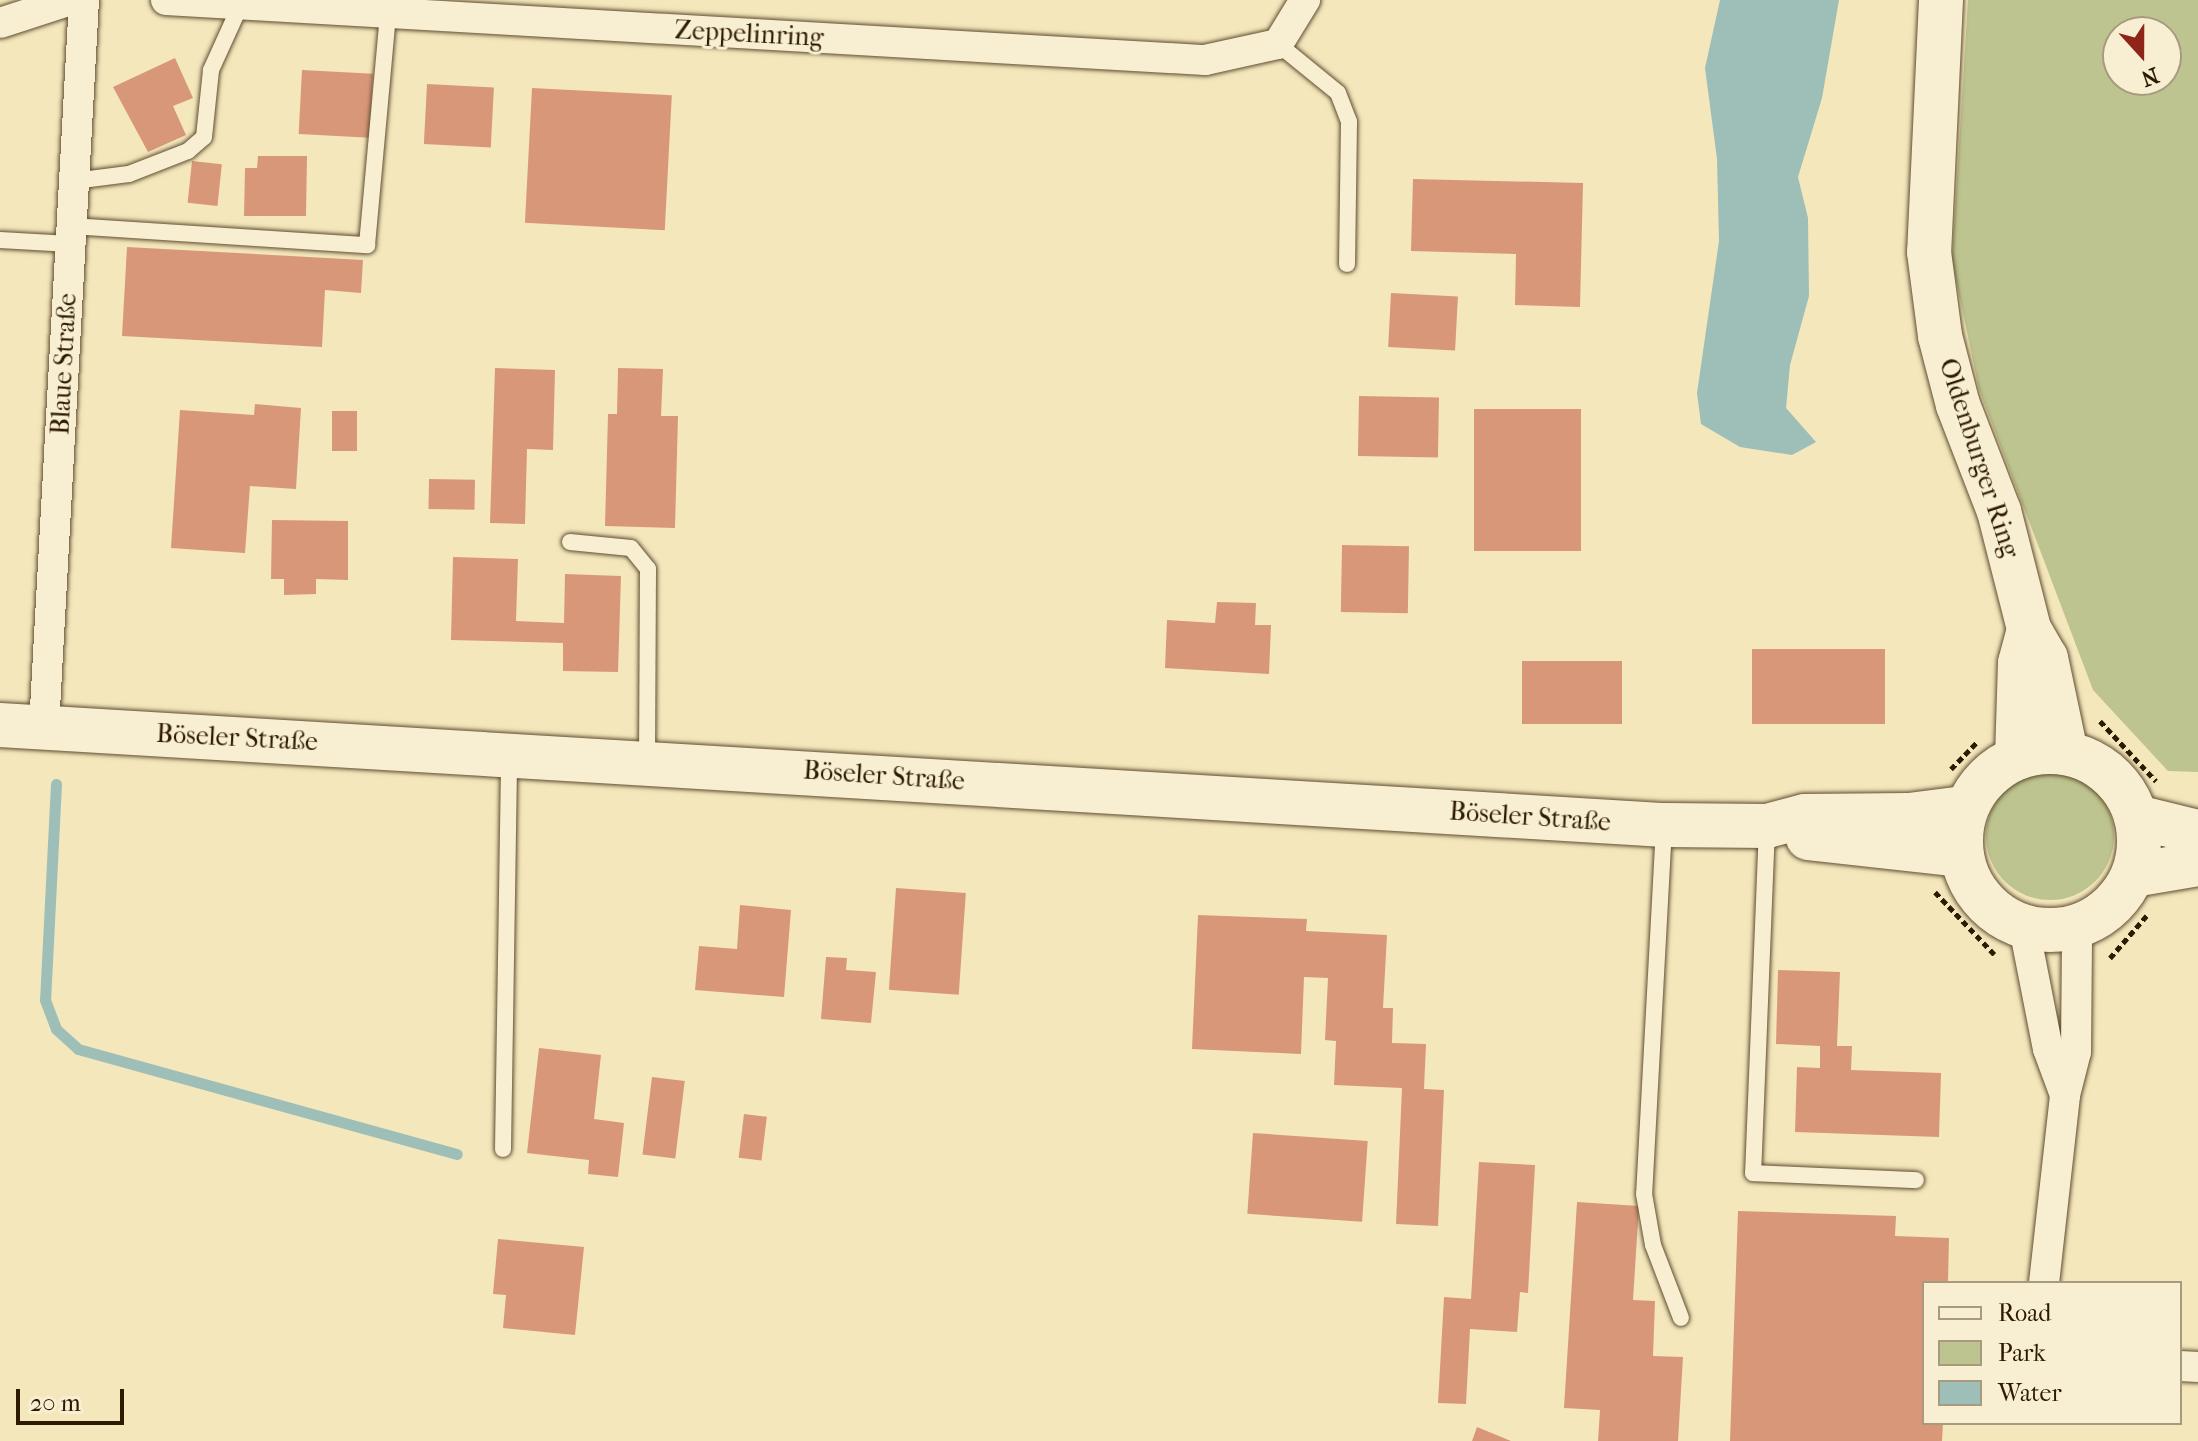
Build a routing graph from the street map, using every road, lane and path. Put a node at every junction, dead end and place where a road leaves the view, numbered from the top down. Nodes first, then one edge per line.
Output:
1 (71, 0) edge
2 (84, 0) edge
3 (166, 0) edge
4 (1305, 0) edge
5 (1941, 0) edge
6 (241, 4) junction
7 (388, 13) junction
8 (0, 23) edge
9 (1278, 44) junction
10 (74, 181) junction
11 (71, 235) junction
12 (0, 240) edge
13 (1347, 264) dead end
14 (570, 542) dead end
15 (2038, 702) junction
16 (0, 725) edge
17 (44, 727) junction
18 (2066, 753) junction
19 (509, 754) junction
20 (2017, 758) junction
21 (647, 762) junction
22 (1955, 791) junction
23 (2152, 805) junction
24 (1665, 825) junction
25 (1767, 826) junction
26 (2198, 832) edge
27 (1961, 855) junction
28 (2198, 864) edge
29 (2133, 875) junction
30 (2024, 927) junction
31 (2077, 927) junction
32 (2065, 1095) junction
33 (503, 1149) dead end
34 (1916, 1180) dead end
35 (2044, 1281) edge
36 (1681, 1318) dead end

1 - 8 street
2 - 10 street, Blaue Straße
3 - 6 street, Zeppelinring
4 - 9 street
5 - 15 main road, Oldenburger Ring
6 - 7 street, Zeppelinring
6 - 10 lane
7 - 9 street, Zeppelinring
7 - 11 lane
9 - 13 lane
10 - 11 street, Blaue Straße
11 - 12 lane
11 - 17 street, Blaue Straße
14 - 21 lane
15 - 18 main road, Oldenburger Ring
15 - 20 main road, Oldenburger Ring
15 - 22 path
15 - 23 path
16 - 17 main road, Böseler Straße
17 - 19 main road, Böseler Straße
18 - 20 main road
18 - 23 main road
19 - 21 main road, Böseler Straße
19 - 33 lane
20 - 22 main road
21 - 24 main road, Böseler Straße
22 - 25 main road, Böseler Straße
22 - 27 main road
23 - 26 main road
23 - 29 main road
24 - 25 main road, Böseler Straße
24 - 36 lane
25 - 27 main road, Böseler Straße
25 - 34 lane
27 - 30 main road
28 - 29 main road
29 - 31 main road
30 - 31 main road
30 - 32 street
31 - 32 street
32 - 35 street

